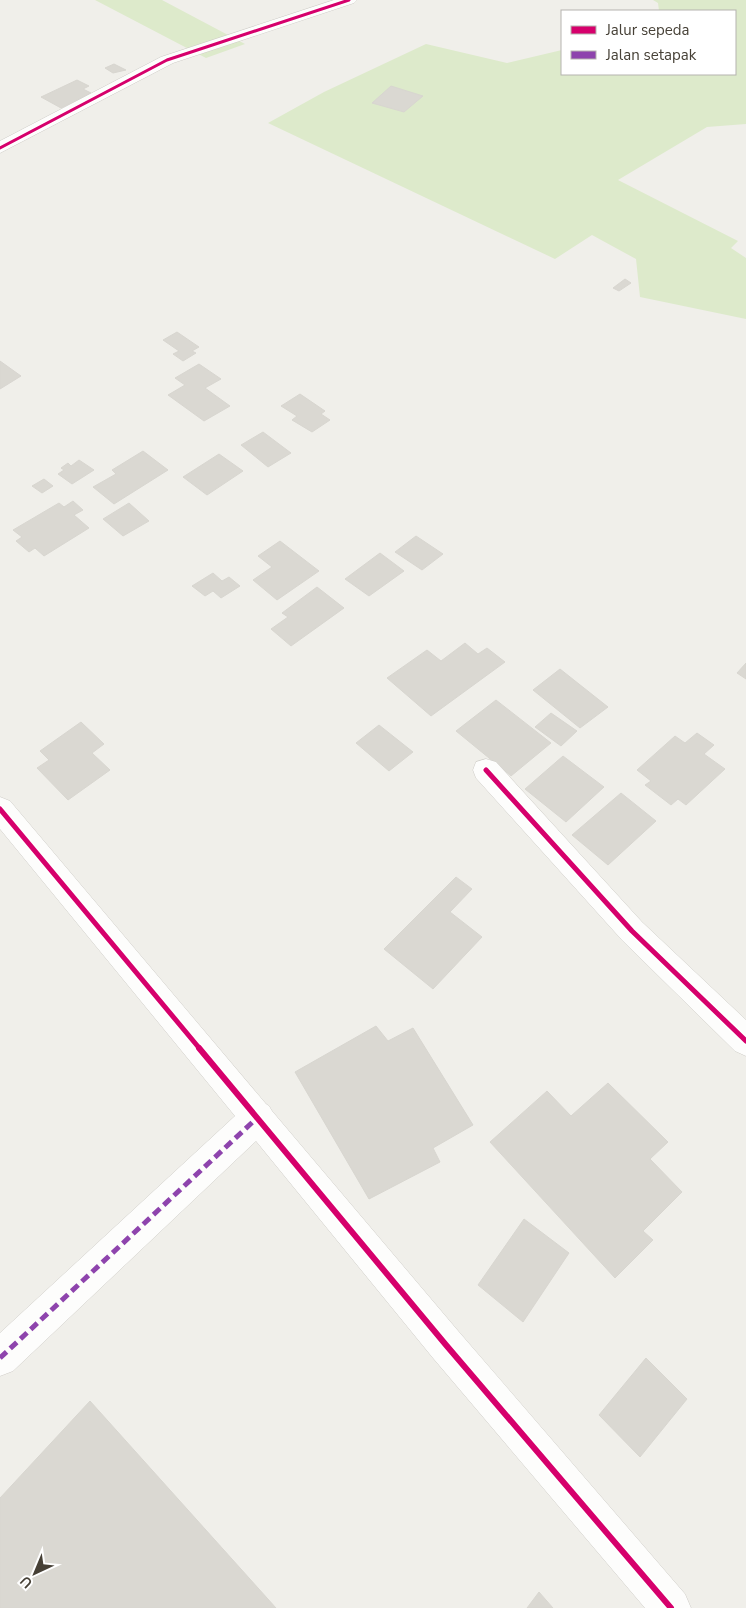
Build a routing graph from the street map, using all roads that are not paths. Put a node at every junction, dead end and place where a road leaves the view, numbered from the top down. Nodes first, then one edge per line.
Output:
1 (348, 0) edge
2 (0, 148) edge
3 (486, 770) dead end
4 (0, 809) edge
5 (746, 1041) edge
6 (258, 1117) junction
7 (0, 1358) edge
8 (671, 1608) edge

1 - 2 street
3 - 5 street
4 - 6 street
6 - 7 street
6 - 8 street

